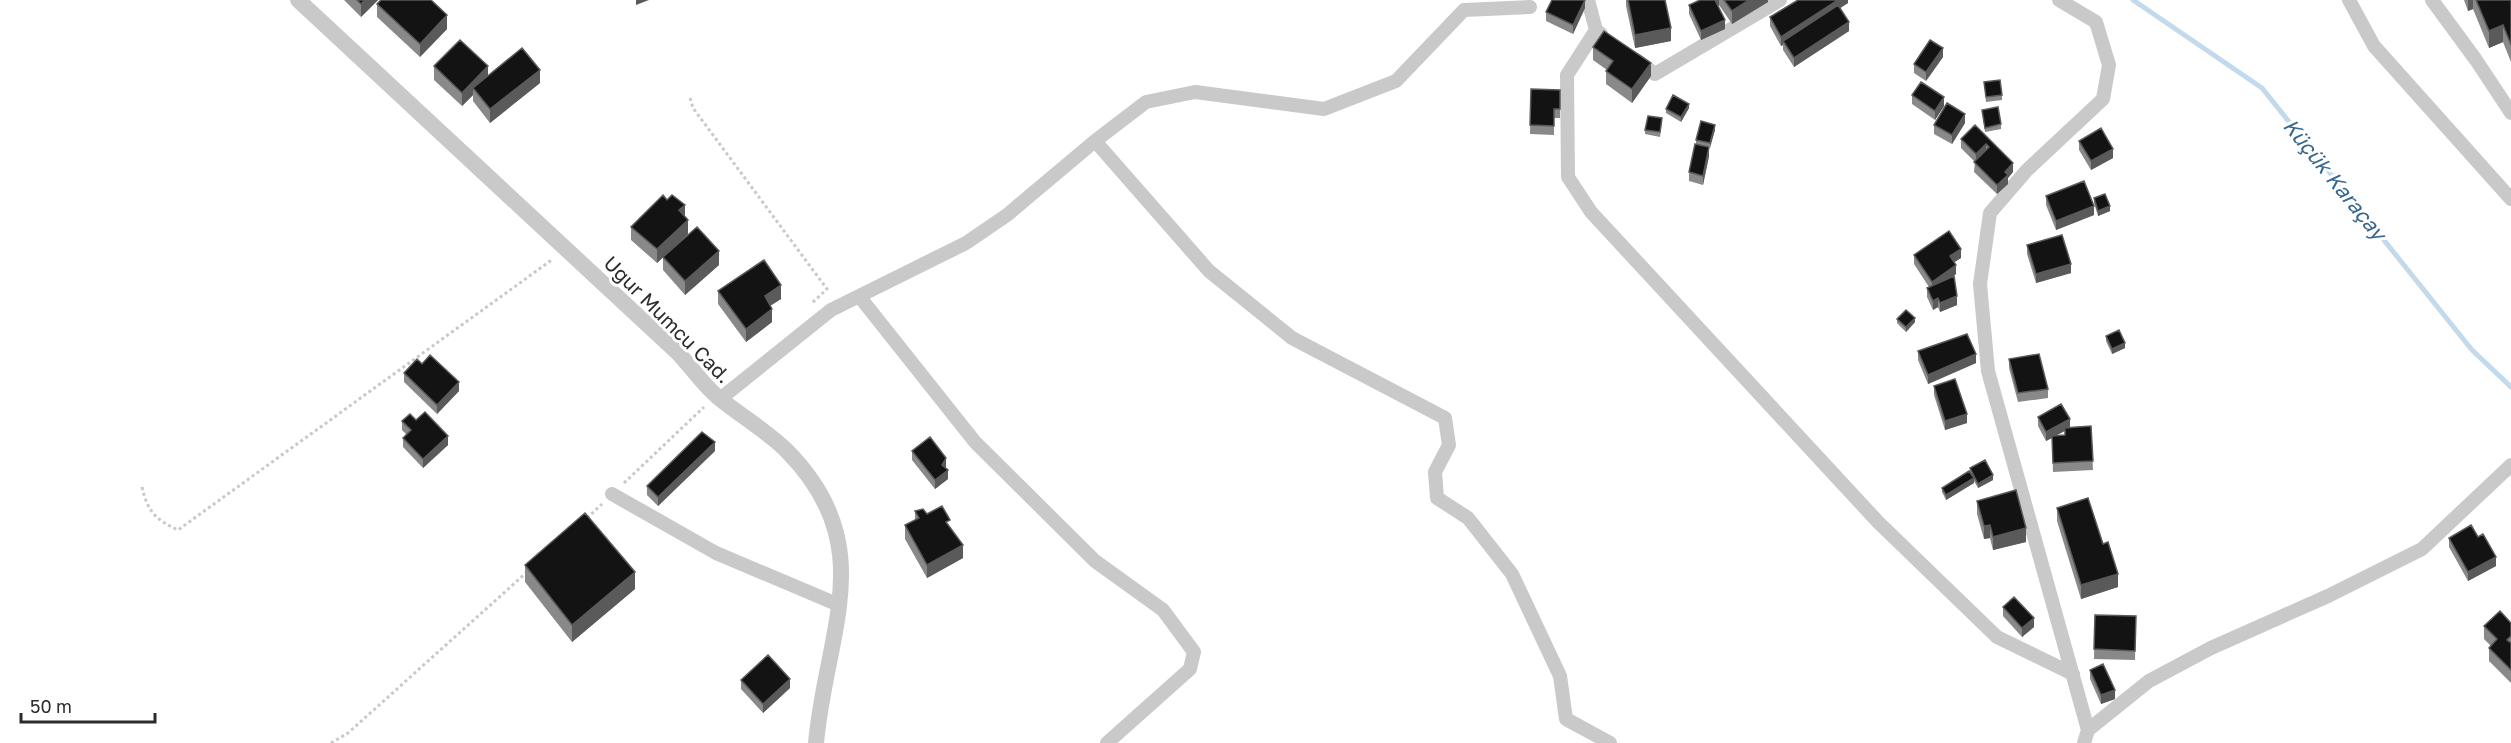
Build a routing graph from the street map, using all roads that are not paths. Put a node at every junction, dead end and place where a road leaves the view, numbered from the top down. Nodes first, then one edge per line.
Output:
1 (298, 0) edge
2 (1588, 0) edge
3 (1780, 0) edge
4 (2059, 0) edge
5 (2349, 0) edge
6 (2432, 0) edge
7 (1530, 7) dead end
8 (1596, 30) junction
9 (2511, 113) edge
10 (1095, 141) junction
11 (2511, 199) edge
12 (859, 296) junction
13 (718, 397) junction
14 (2511, 465) edge
15 (612, 495) road end
16 (839, 605) junction
17 (2073, 674) junction
18 (2086, 736) edge
19 (816, 743) edge
20 (1107, 743) edge
21 (1610, 743) edge

1 - 13 street, Uğur Mumcu Cad.
2 - 8 street
3 - 8 street
4 - 17 street
5 - 11 street
6 - 9 street
7 - 10 street
8 - 17 street
10 - 12 street
10 - 21 street
12 - 13 street
12 - 20 street
13 - 16 street, Uğur Mumcu Cad.
14 - 18 street
15 - 16 street
16 - 19 street, Uğur Mumcu Cad.
17 - 18 street

